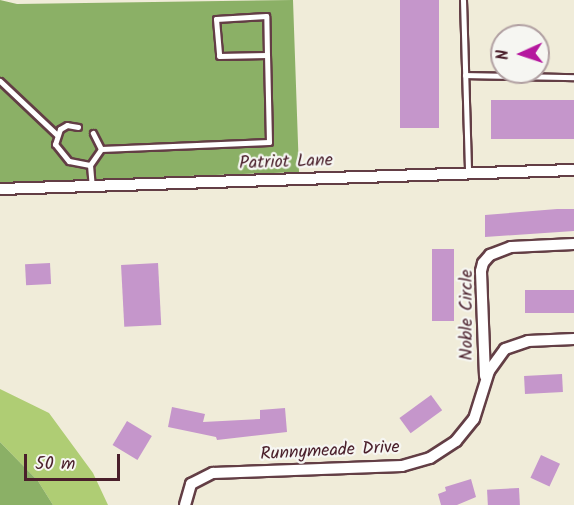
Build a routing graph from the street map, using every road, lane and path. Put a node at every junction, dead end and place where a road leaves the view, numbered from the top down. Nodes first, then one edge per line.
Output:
1 (463, 0) edge
2 (267, 55) junction
3 (465, 75) junction
4 (574, 77) edge
5 (0, 81) edge
6 (78, 127) dead end
7 (93, 133) dead end
8 (56, 134) junction
9 (101, 149) junction
10 (90, 165) junction
11 (574, 170) edge
12 (468, 173) junction
13 (92, 186) junction
14 (0, 189) edge
15 (574, 244) edge
16 (574, 339) edge
17 (486, 392) junction
18 (186, 505) edge

1 - 3 lane
2 - 2 lane
2 - 9 lane
3 - 4 lane
3 - 12 lane
5 - 8 lane
6 - 8 lane
7 - 9 lane
8 - 10 lane
9 - 10 lane
10 - 13 lane
11 - 12 street, Patriot Lane
12 - 13 street, Patriot Lane
13 - 14 street, Patriot Lane
15 - 17 street, Noble Circle
16 - 17 street, Runnymeade Drive
17 - 18 street, Runnymeade Drive

